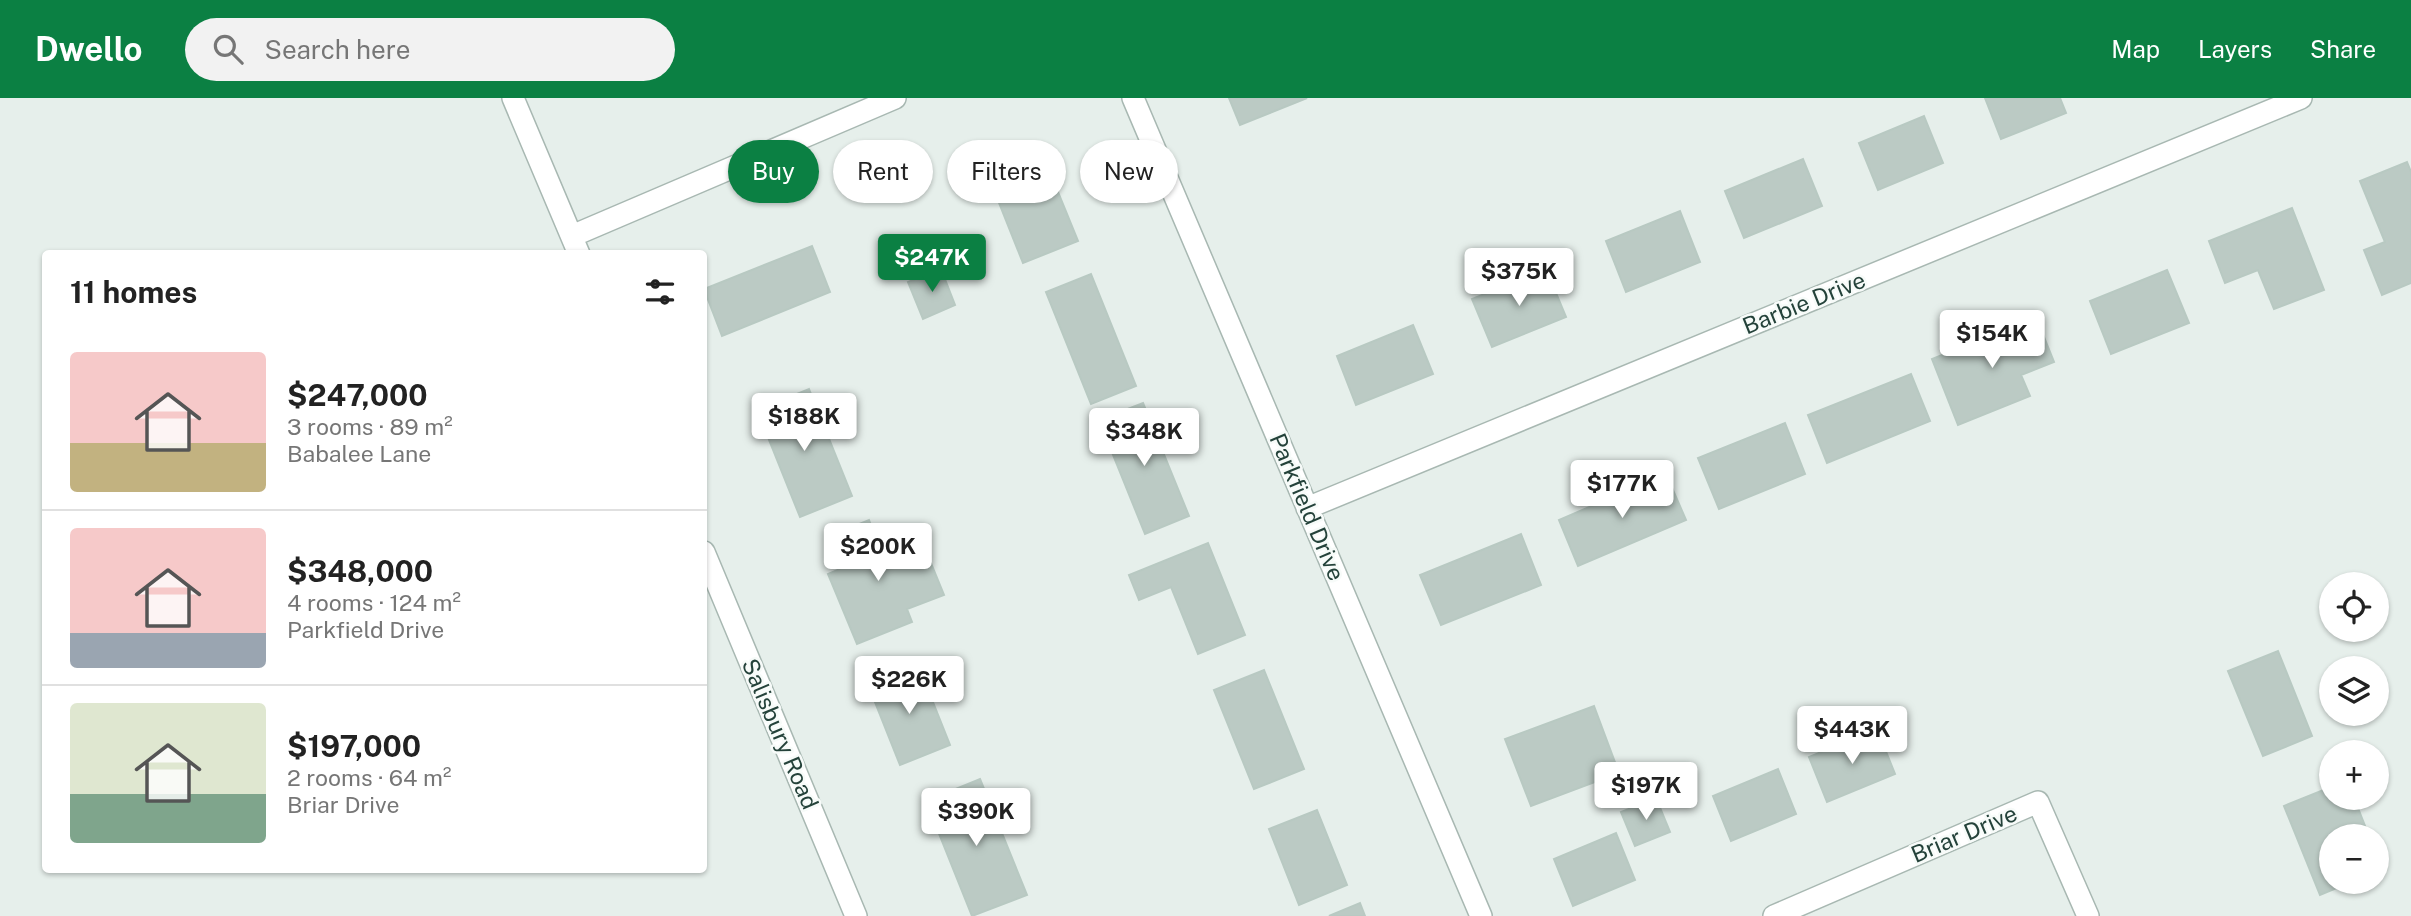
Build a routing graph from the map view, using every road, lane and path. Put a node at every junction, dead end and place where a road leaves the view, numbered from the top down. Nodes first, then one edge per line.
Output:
1 (513, 98) edge
2 (895, 98) edge
3 (1133, 98) edge
4 (2301, 98) edge
5 (575, 245) edge
6 (1307, 508) junction
7 (707, 559) edge
8 (856, 916) edge
9 (1481, 916) edge
10 (1774, 916) edge
11 (2088, 916) edge

1 - 5 street
2 - 5 street
3 - 6 street, Parkfield Drive
4 - 6 street, Barbie Drive
6 - 9 street, Parkfield Drive
7 - 8 street, Salisbury Road
10 - 11 street, Briar Drive

